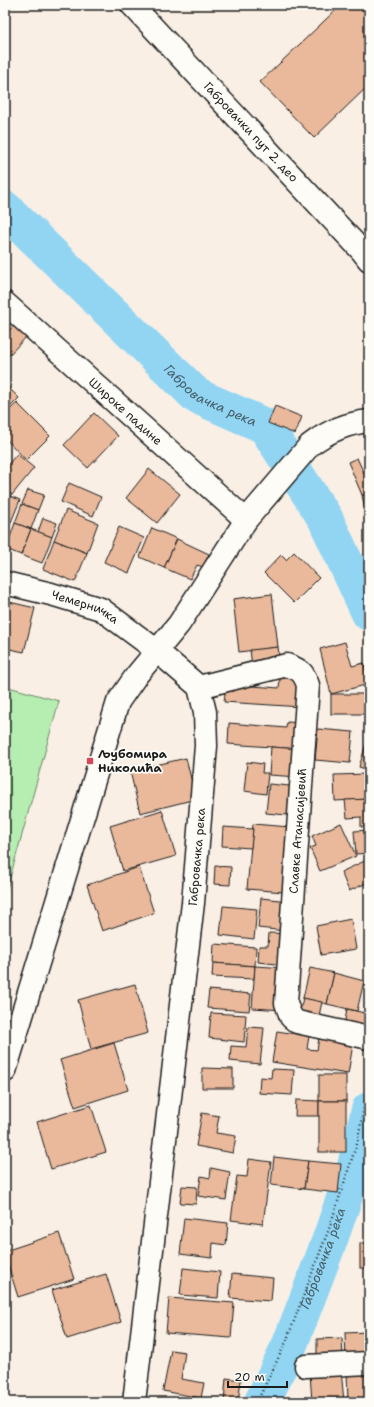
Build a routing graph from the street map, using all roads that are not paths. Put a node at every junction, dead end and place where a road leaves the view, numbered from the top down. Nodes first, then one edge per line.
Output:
1 (132, 5) edge
2 (369, 260) edge
3 (5, 302) edge
4 (369, 421) edge
5 (246, 520) junction
6 (5, 583) edge
7 (156, 650) junction
8 (199, 686) junction
9 (369, 1038) edge
10 (5, 1071) edge
11 (369, 1363) edge
12 (306, 1366) dead end
13 (134, 1402) edge

1 - 2 street, Габровачки пут 2. део
3 - 5 street, Широке падине
4 - 5 street
5 - 7 street
6 - 7 street, Чемерничка
7 - 8 street
7 - 10 street
8 - 9 street, Славке Атанасијевић
8 - 13 street, Габровачка река
11 - 12 street

